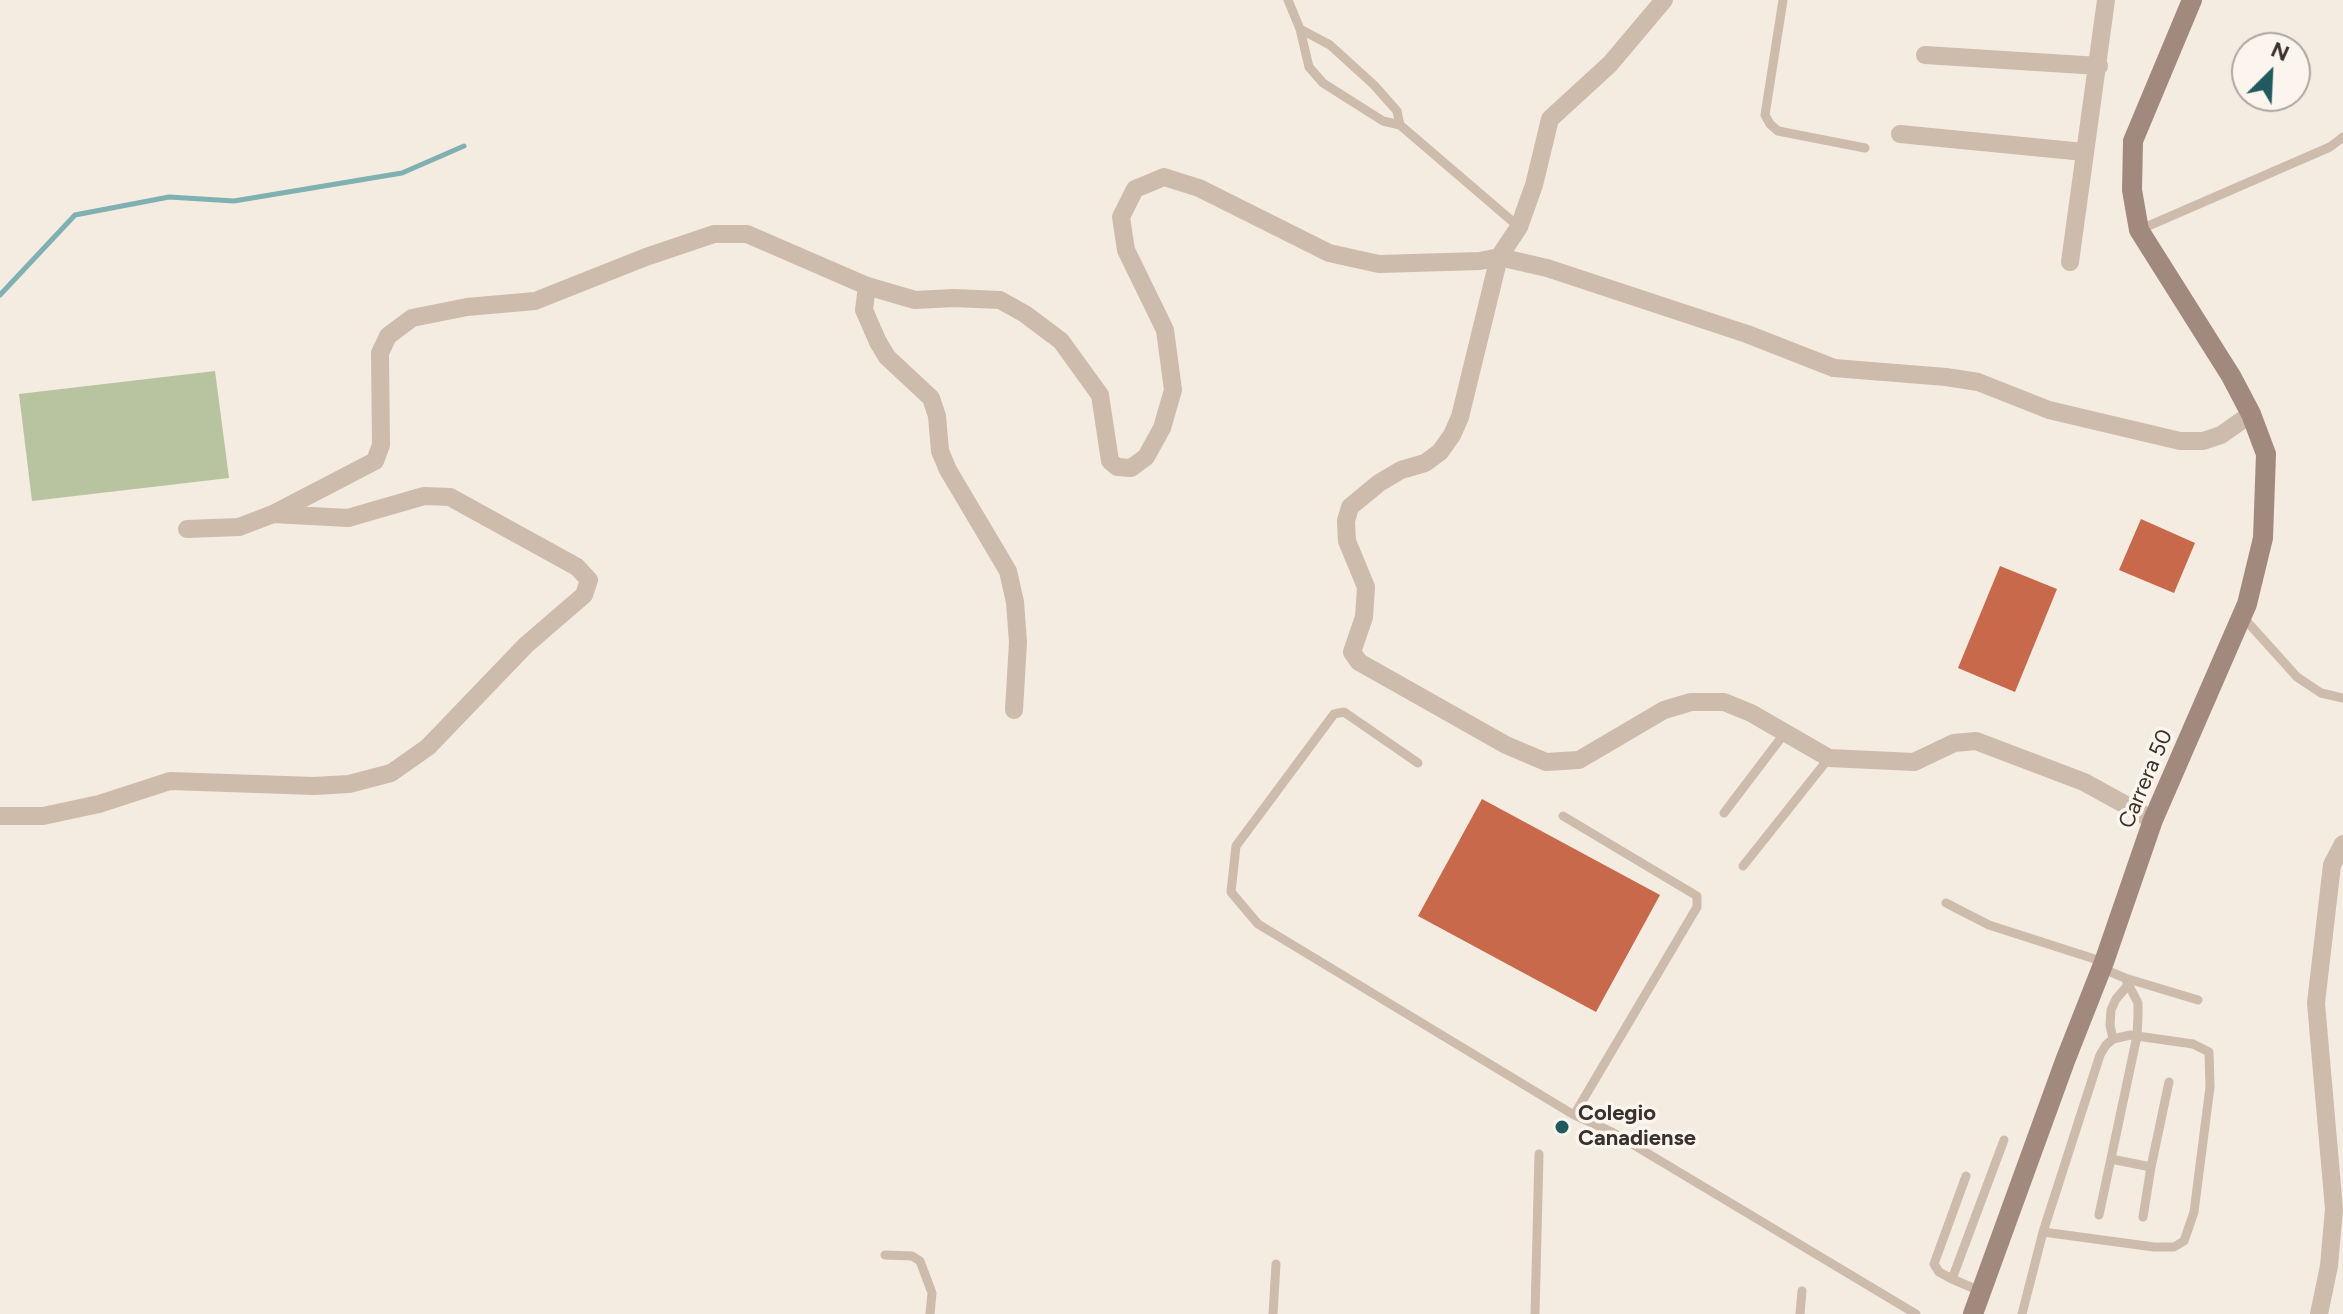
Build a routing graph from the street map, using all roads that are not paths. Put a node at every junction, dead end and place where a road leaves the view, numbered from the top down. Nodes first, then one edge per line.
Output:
1 (1288, 0) edge
2 (1664, 0) edge
3 (1783, 0) edge
4 (2106, 0) edge
5 (2192, 0) edge
6 (1300, 29) junction
7 (1925, 55) dead end
8 (2099, 66) junction
9 (1400, 125) junction
10 (1900, 134) dead end
11 (2343, 137) edge
12 (1865, 148) dead end
13 (2084, 152) junction
14 (1519, 227) junction
15 (2139, 230) junction
16 (1499, 257) junction
17 (2070, 262) dead end
18 (867, 286) junction
19 (2251, 414) junction
20 (273, 514) junction
21 (187, 529) dead end
22 (2242, 616) junction
23 (2343, 698) edge
24 (1014, 710) dead end
25 (1784, 734) junction
26 (1829, 758) junction
27 (1418, 763) dead end
28 (1724, 813) dead end
29 (0, 816) edge
30 (1563, 816) dead end
31 (2153, 820) junction
32 (2343, 844) edge
33 (1743, 866) dead end
34 (1946, 903) dead end
35 (2103, 965) junction
36 (2127, 982) junction
37 (2198, 1000) dead end
38 (2137, 1036) junction
39 (2113, 1039) junction
40 (2169, 1082) dead end
41 (1574, 1115) junction
42 (2004, 1140) dead end
43 (1539, 1154) dead end
44 (2111, 1159) junction
45 (2151, 1167) junction
46 (1966, 1176) dead end
47 (2099, 1215) dead end
48 (2143, 1217) dead end
49 (2043, 1232) junction
50 (885, 1255) dead end
51 (1276, 1264) dead end
52 (1952, 1279) junction
53 (1802, 1291) dead end
54 (1980, 1291) junction
55 (930, 1314) edge
56 (1273, 1314) edge
57 (1535, 1314) edge
58 (1800, 1314) edge
59 (1916, 1314) edge
60 (1973, 1314) edge
61 (2022, 1314) edge
62 (2319, 1314) edge

1 - 6 lane
2 - 14 street
3 - 12 lane
4 - 8 street
5 - 15 main road
6 - 9 lane
6 - 9 lane
7 - 8 street
8 - 13 street
9 - 14 lane
10 - 13 street
11 - 15 lane
13 - 17 street
14 - 16 street
15 - 19 main road, Carrera 50
16 - 18 street
16 - 19 street
16 - 25 street
18 - 20 street
18 - 24 street
19 - 22 main road, Carrera 50
20 - 21 street
20 - 29 street
22 - 23 lane
22 - 31 main road, Carrera 50
25 - 26 street
25 - 28 lane
26 - 31 street
26 - 33 lane
27 - 41 lane
30 - 41 lane
31 - 35 main road, Carrera 50
32 - 62 street
34 - 35 lane
35 - 36 lane
35 - 54 main road, Carrera 50
36 - 37 lane
36 - 38 lane
36 - 39 lane
38 - 39 lane
38 - 44 lane
38 - 49 lane
39 - 49 lane
40 - 45 lane
41 - 59 lane
42 - 52 lane
43 - 57 lane
44 - 45 lane
44 - 47 lane
45 - 48 lane
46 - 52 lane
49 - 61 lane
50 - 55 lane
51 - 56 lane
52 - 54 lane
53 - 58 lane
54 - 60 main road, Carrera 50

